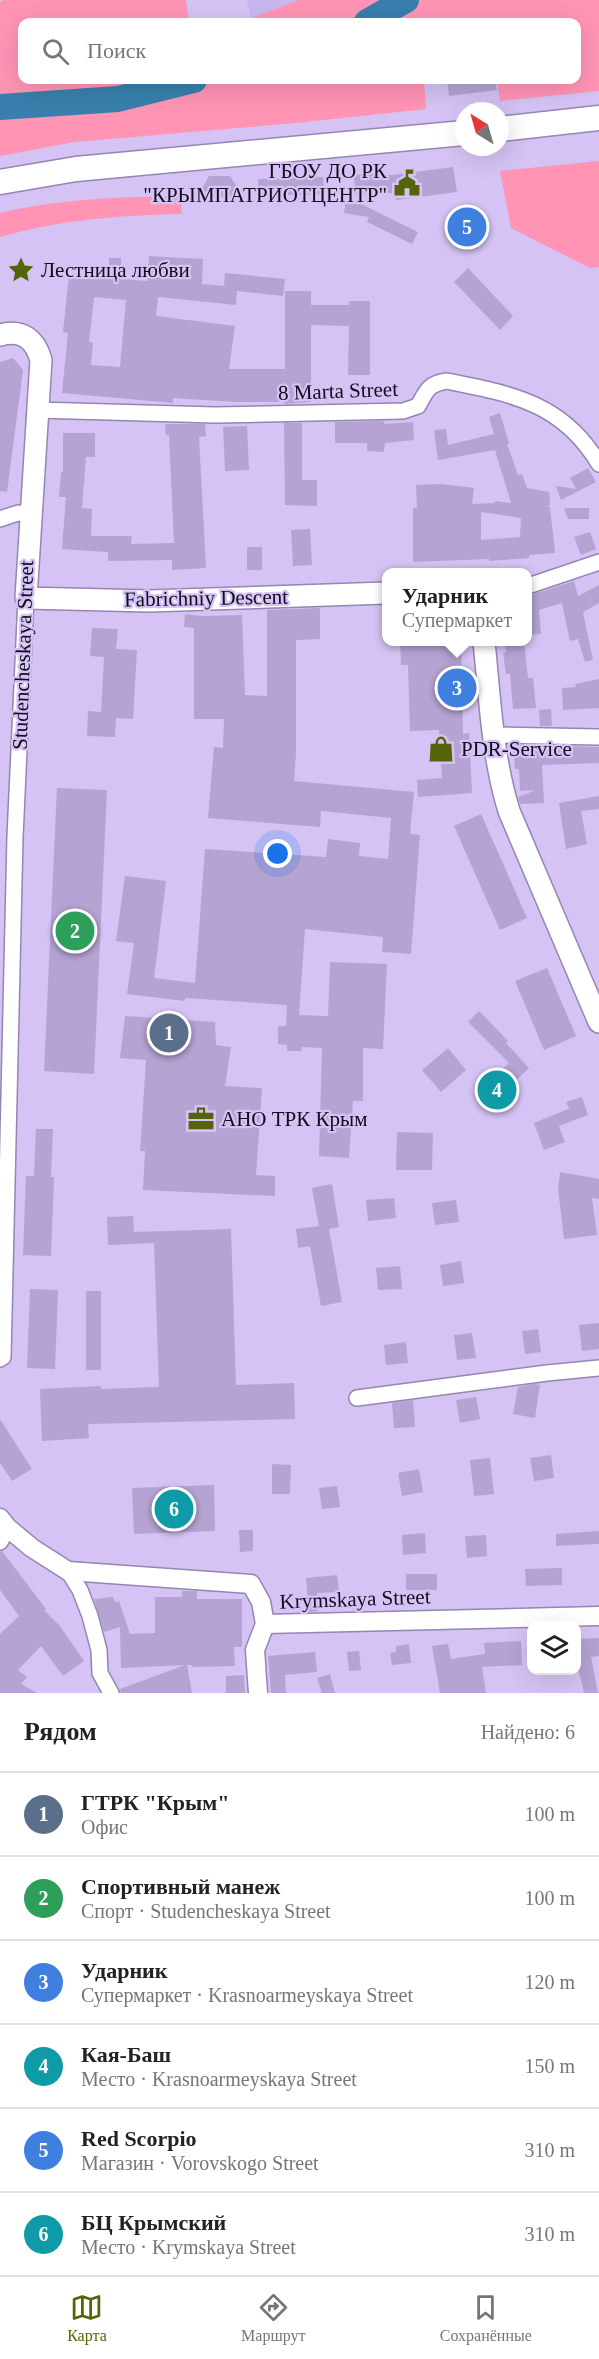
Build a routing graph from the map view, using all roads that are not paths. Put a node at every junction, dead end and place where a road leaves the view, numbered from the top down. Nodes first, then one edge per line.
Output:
1 (599, 118) edge
2 (509, 128) edge
3 (455, 134) edge
4 (0, 182) edge
5 (3, 334) edge
6 (37, 410) junction
7 (599, 464) edge
8 (30, 514) junction
9 (0, 519) edge
10 (599, 562) edge
11 (532, 585) edge
12 (382, 593) edge
13 (26, 597) junction
14 (484, 646) edge
15 (493, 735) junction
16 (599, 737) edge
17 (7, 838) edge
18 (6, 992) edge
19 (599, 1022) edge
20 (0, 1359) edge
21 (599, 1368) edge
22 (357, 1398) dead end
23 (3, 1529) edge
24 (69, 1571) junction
25 (599, 1616) edge
26 (265, 1624) junction
27 (111, 1693) edge
28 (258, 1693) edge

1 - 2 main road
3 - 4 main road
5 - 6 main road, Studencheskaya Street
6 - 7 street, 8 Marta Street
6 - 8 main road, Studencheskaya Street
8 - 9 street
8 - 13 main road, Studencheskaya Street
10 - 11 street
12 - 13 main road, Fabrichniy Descent
13 - 17 street, Studencheskaya Street
14 - 15 main road
15 - 16 street
15 - 19 main road
17 - 18 street, Studencheskaya Street
18 - 20 street, Studencheskaya Street
21 - 22 street
23 - 24 street
24 - 26 street, Krymskaya Street
24 - 27 street
25 - 26 street, Krymskaya Street
26 - 28 street

